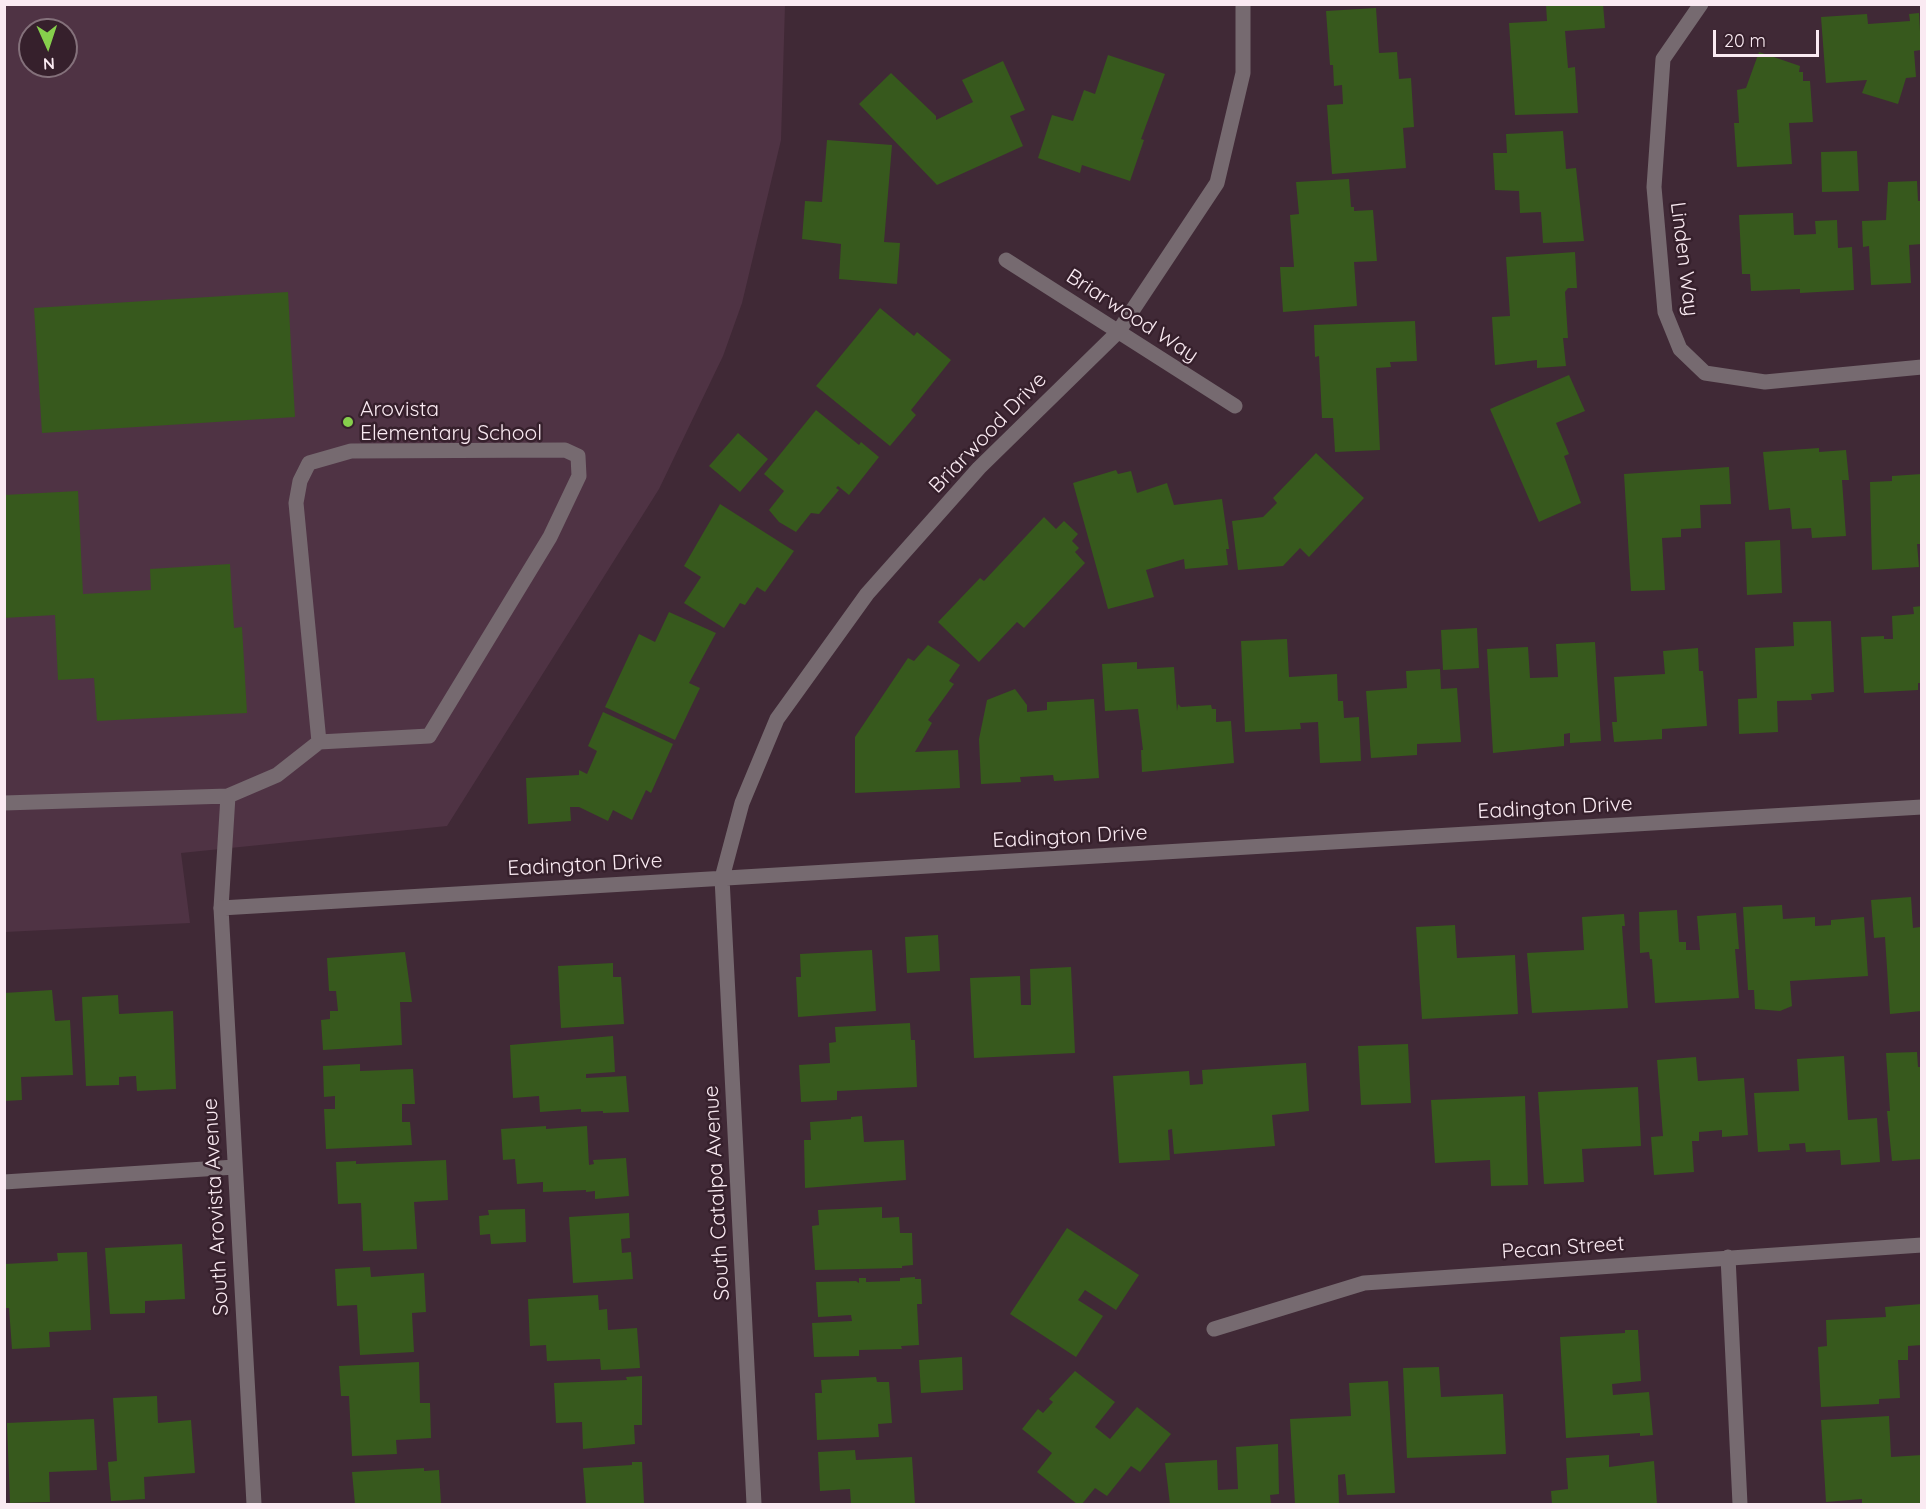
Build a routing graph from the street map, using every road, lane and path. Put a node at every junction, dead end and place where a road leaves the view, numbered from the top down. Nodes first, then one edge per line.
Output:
1 (1243, 4) edge
2 (1701, 4) edge
3 (1006, 260) dead end
4 (1118, 332) junction
5 (1922, 367) edge
6 (1235, 406) dead end
7 (319, 742) junction
8 (228, 796) junction
9 (4, 803) edge
10 (1922, 807) edge
11 (722, 878) junction
12 (221, 908) junction
13 (235, 1167) junction
14 (4, 1182) edge
15 (1922, 1245) edge
16 (1728, 1257) junction
17 (1214, 1329) dead end
18 (254, 1504) edge
19 (754, 1504) edge
20 (1740, 1504) edge

1 - 4 street, Briarwood Drive
2 - 5 street, Linden Way
3 - 4 street, Briarwood Way
4 - 6 street, Briarwood Way
4 - 11 street, Briarwood Drive
7 - 7 street
7 - 8 street
8 - 9 street
8 - 12 street, South Arovista Avenue
10 - 11 street, Eadington Drive
11 - 12 street, Eadington Drive
11 - 19 street, South Catalpa Avenue
12 - 13 street, South Arovista Avenue
13 - 14 street
13 - 18 street, South Arovista Avenue
15 - 16 street, Pecan Street
16 - 17 street, Pecan Street
16 - 20 street

